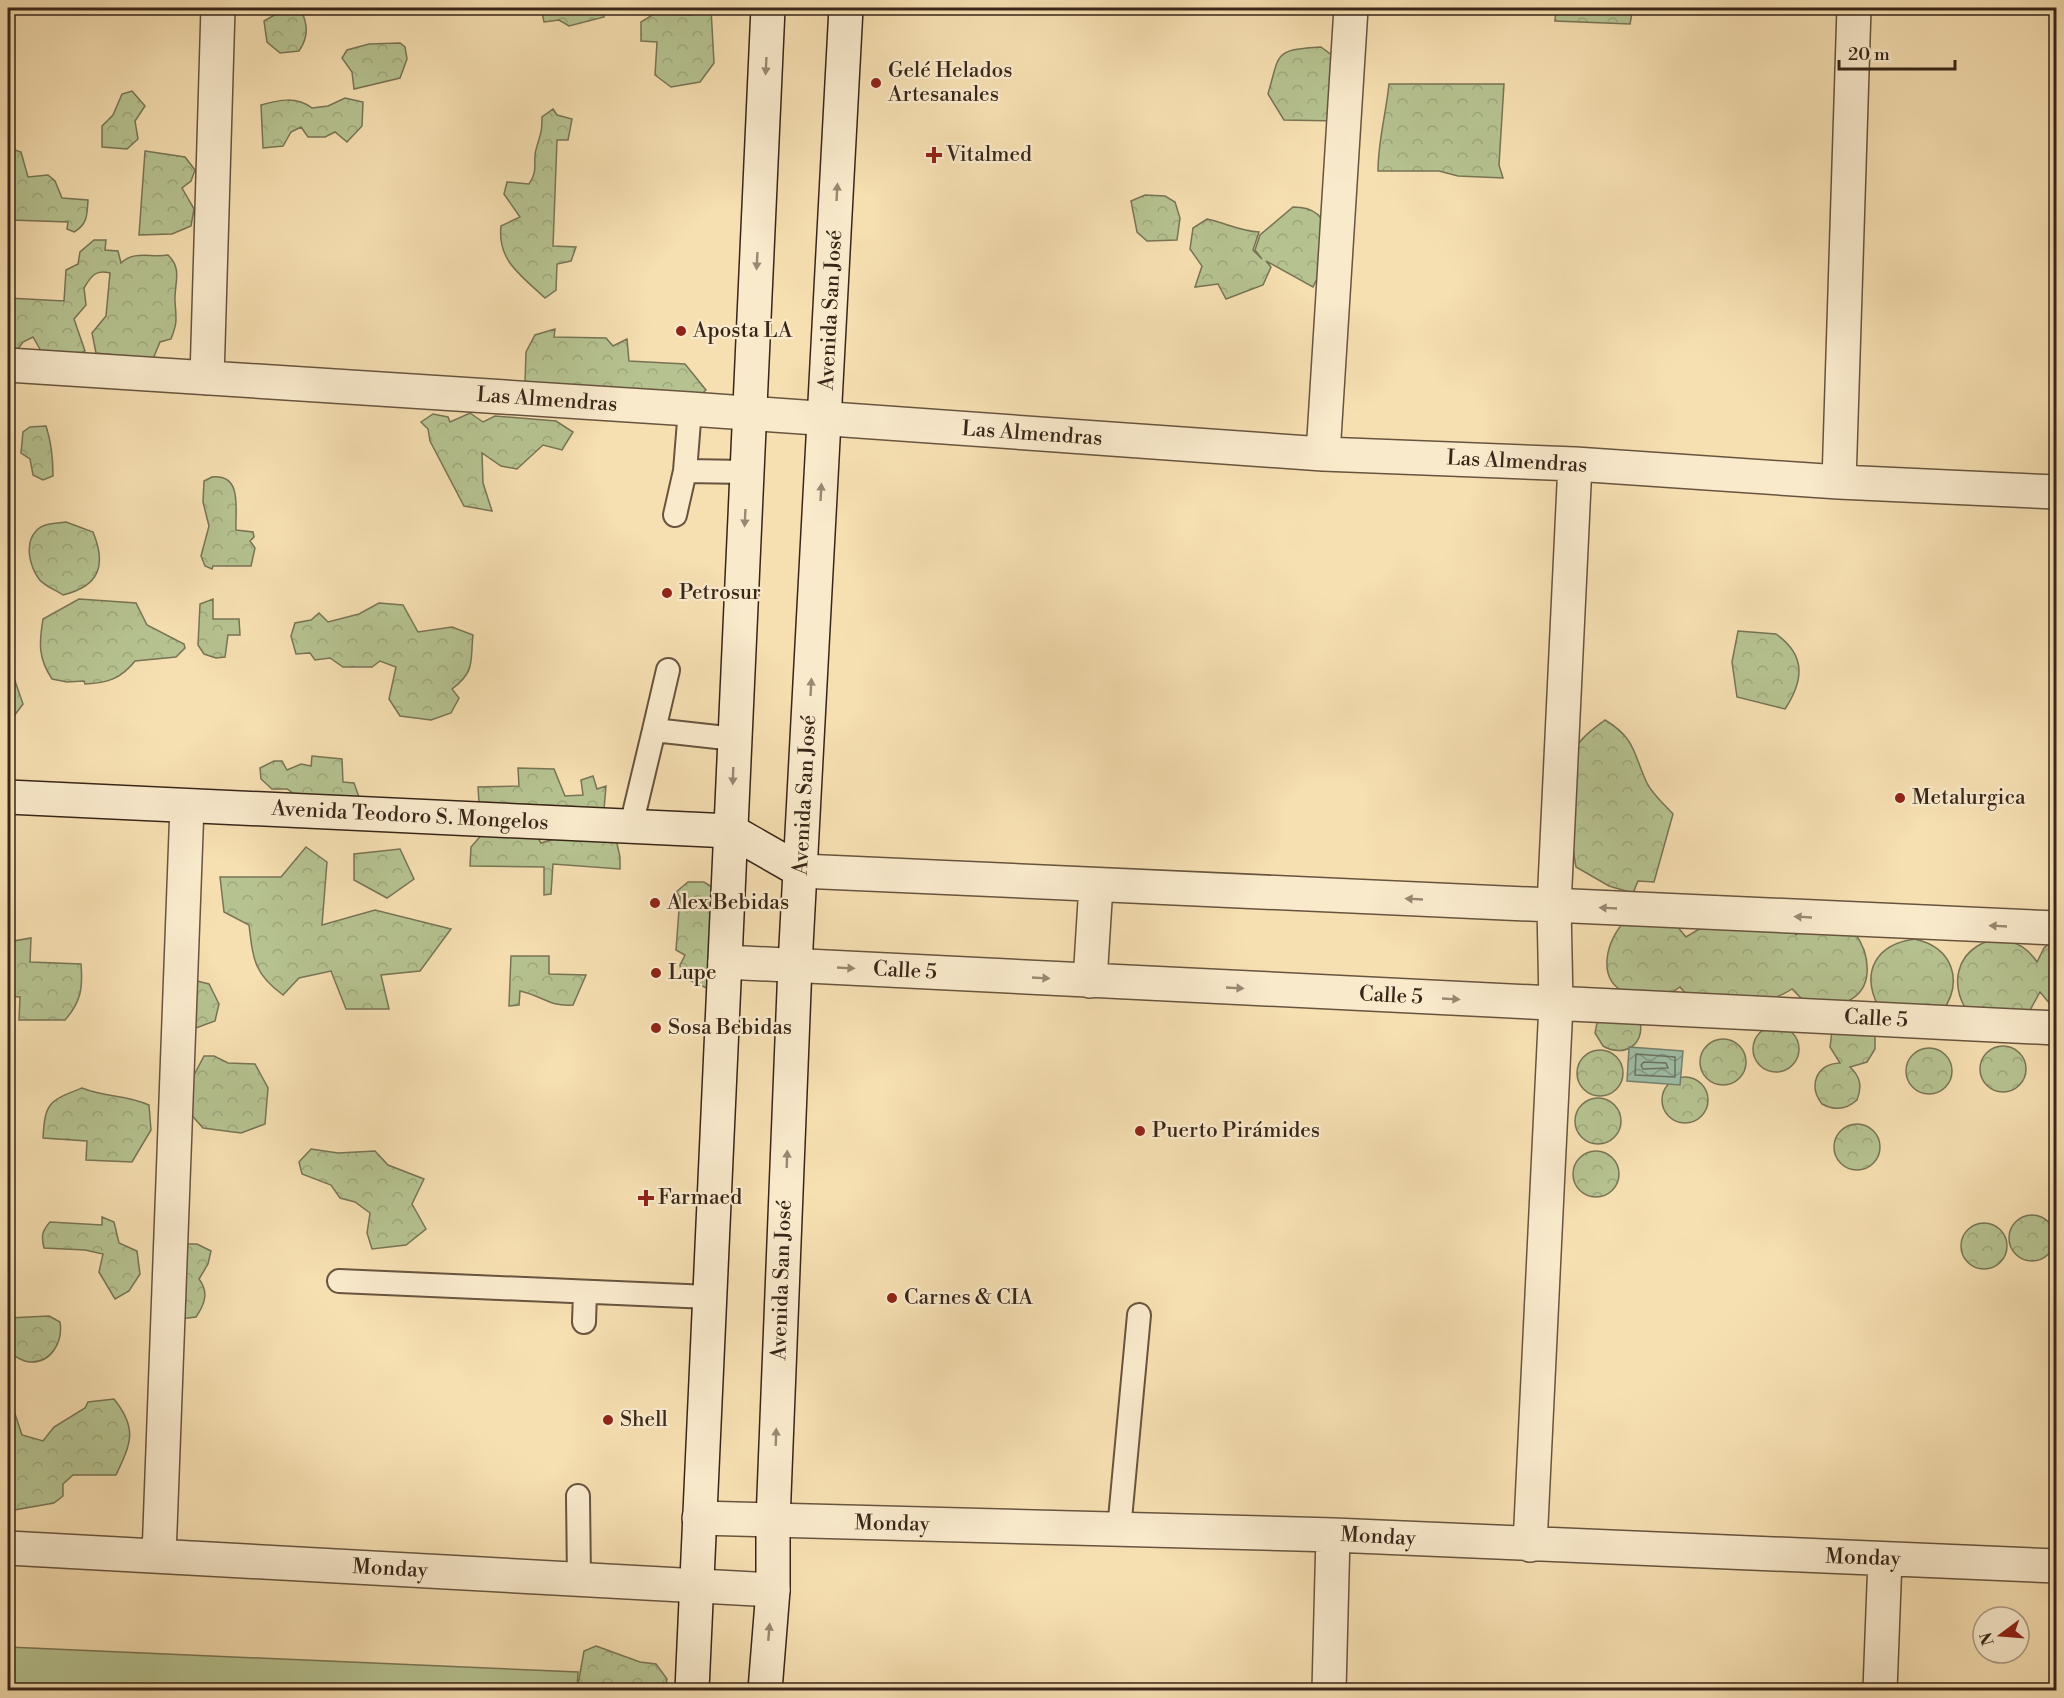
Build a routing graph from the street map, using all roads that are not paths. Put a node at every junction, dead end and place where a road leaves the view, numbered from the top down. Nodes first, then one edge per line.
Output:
1 (218, 8) edge
2 (768, 8) edge
3 (846, 8) edge
4 (1352, 8) edge
5 (1854, 8) edge
6 (8, 365) edge
7 (207, 378) junction
8 (690, 409) junction
9 (750, 413) junction
10 (825, 420) junction
11 (1323, 454) junction
12 (1575, 464) junction
13 (685, 471) junction
14 (747, 472) junction
15 (1839, 482) junction
16 (2056, 492) edge
17 (675, 515) dead end
18 (668, 670) dead end
19 (654, 730) junction
20 (735, 739) junction
21 (8, 797) edge
22 (187, 806) junction
23 (631, 826) junction
24 (731, 831) junction
25 (801, 871) junction
26 (1096, 885) junction
27 (1554, 906) junction
28 (2056, 928) edge
29 (725, 962) junction
30 (795, 965) junction
31 (1090, 981) junction
32 (1556, 1004) junction
33 (2056, 1028) edge
34 (339, 1281) dead end
35 (585, 1292) junction
36 (709, 1297) junction
37 (1139, 1315) dead end
38 (584, 1322) dead end
39 (578, 1496) dead end
40 (699, 1518) junction
41 (773, 1521) junction
42 (1119, 1530) junction
43 (1333, 1535) junction
44 (1530, 1545) junction
45 (8, 1548) edge
46 (159, 1556) junction
47 (1885, 1559) junction
48 (2056, 1566) edge
49 (579, 1579) junction
50 (696, 1586) junction
51 (773, 1590) junction
52 (692, 1690) edge
53 (765, 1690) edge
54 (1329, 1690) edge
55 (1880, 1690) edge

1 - 7 street
2 -> 9 street
10 -> 3 street, Avenida San José
4 - 11 street
5 - 15 street
6 - 7 street, Las Almendras
7 - 8 street, Las Almendras
8 - 9 street, Las Almendras
8 - 13 lane
9 - 10 street, Las Almendras
9 - 14 street
10 - 11 street, Las Almendras
25 -> 10 street, Avenida San José
11 - 12 street, Las Almendras
12 - 15 street, Las Almendras
12 - 27 street
13 - 14 lane
13 - 17 lane
14 -> 20 street
15 - 16 street, Las Almendras
18 - 19 lane
19 - 20 lane
19 - 23 lane
20 -> 24 street
21 - 22 street, Avenida Teodoro S. Mongelos
22 - 23 street, Avenida Teodoro S. Mongelos
22 - 46 street
23 - 24 street, Avenida Teodoro S. Mongelos
24 - 25 street, Avenida Teodoro S. Mongelos
24 - 29 street
25 - 26 street
25 - 30 street, Avenida San José
27 -> 26 street
26 - 31 street
28 -> 27 street
27 - 32 street
29 - 30 street, Calle 5
29 - 36 street
30 -> 31 street, Calle 5
41 -> 30 street, Avenida San José
31 -> 32 street, Calle 5
32 - 33 street, Calle 5
32 - 44 street
34 - 35 lane
35 - 36 lane
35 - 38 lane
36 - 40 street
37 - 42 lane
39 - 49 lane
40 - 41 street, Monday
40 - 50 street
41 - 42 street, Monday
41 - 51 street, Avenida San José
42 - 43 street, Monday
43 - 44 street, Monday
43 - 54 street
44 - 47 street, Monday
45 - 46 street, Monday
46 - 49 street, Monday
47 - 48 street, Monday
47 - 55 street
49 - 50 street, Monday
50 - 51 street, Monday
50 - 52 street
53 -> 51 street, Avenida San José

